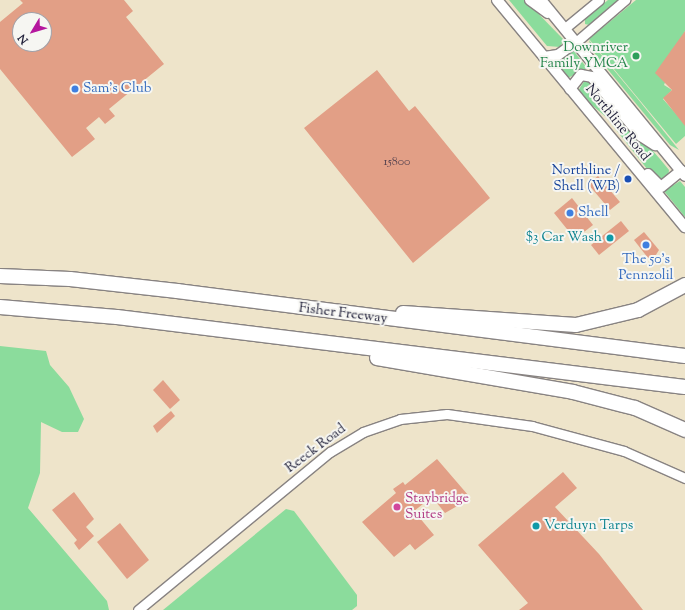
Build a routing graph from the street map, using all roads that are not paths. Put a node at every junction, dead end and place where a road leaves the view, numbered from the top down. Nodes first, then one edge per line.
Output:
1 (497, 0) edge
2 (530, 0) edge
3 (541, 0) edge
4 (599, 0) edge
5 (625, 0) edge
6 (558, 20) junction
7 (565, 28) junction
8 (576, 42) junction
9 (544, 57) junction
10 (570, 89) junction
11 (591, 114) junction
12 (666, 153) junction
13 (683, 174) edge
14 (685, 227) edge
15 (0, 276) edge
16 (685, 284) edge
17 (0, 307) edge
18 (344, 314) junction
19 (337, 344) junction
20 (685, 356) edge
21 (685, 387) edge
22 (685, 430) edge
23 (685, 478) edge
24 (138, 610) edge

1 - 9 main road, Northline Road
2 - 6 main road
3 - 6 main road, Northline Road
4 - 7 street
5 - 8 street
6 - 7 main road, Northline Road
7 - 8 main road, Northline Road
8 - 9 main road
8 - 12 main road, Northline Road
9 - 10 main road, Northline Road
10 - 11 main road, Northline Road
10 - 12 main road
11 - 13 main road
11 - 14 main road, Northline Road
12 - 13 main road, Northline Road
15 - 18 highway, Fisher Freeway
16 - 18 highway
17 - 19 highway
18 - 20 highway, Fisher Freeway
19 - 21 highway
19 - 22 highway
23 - 24 street, Reeck Road

